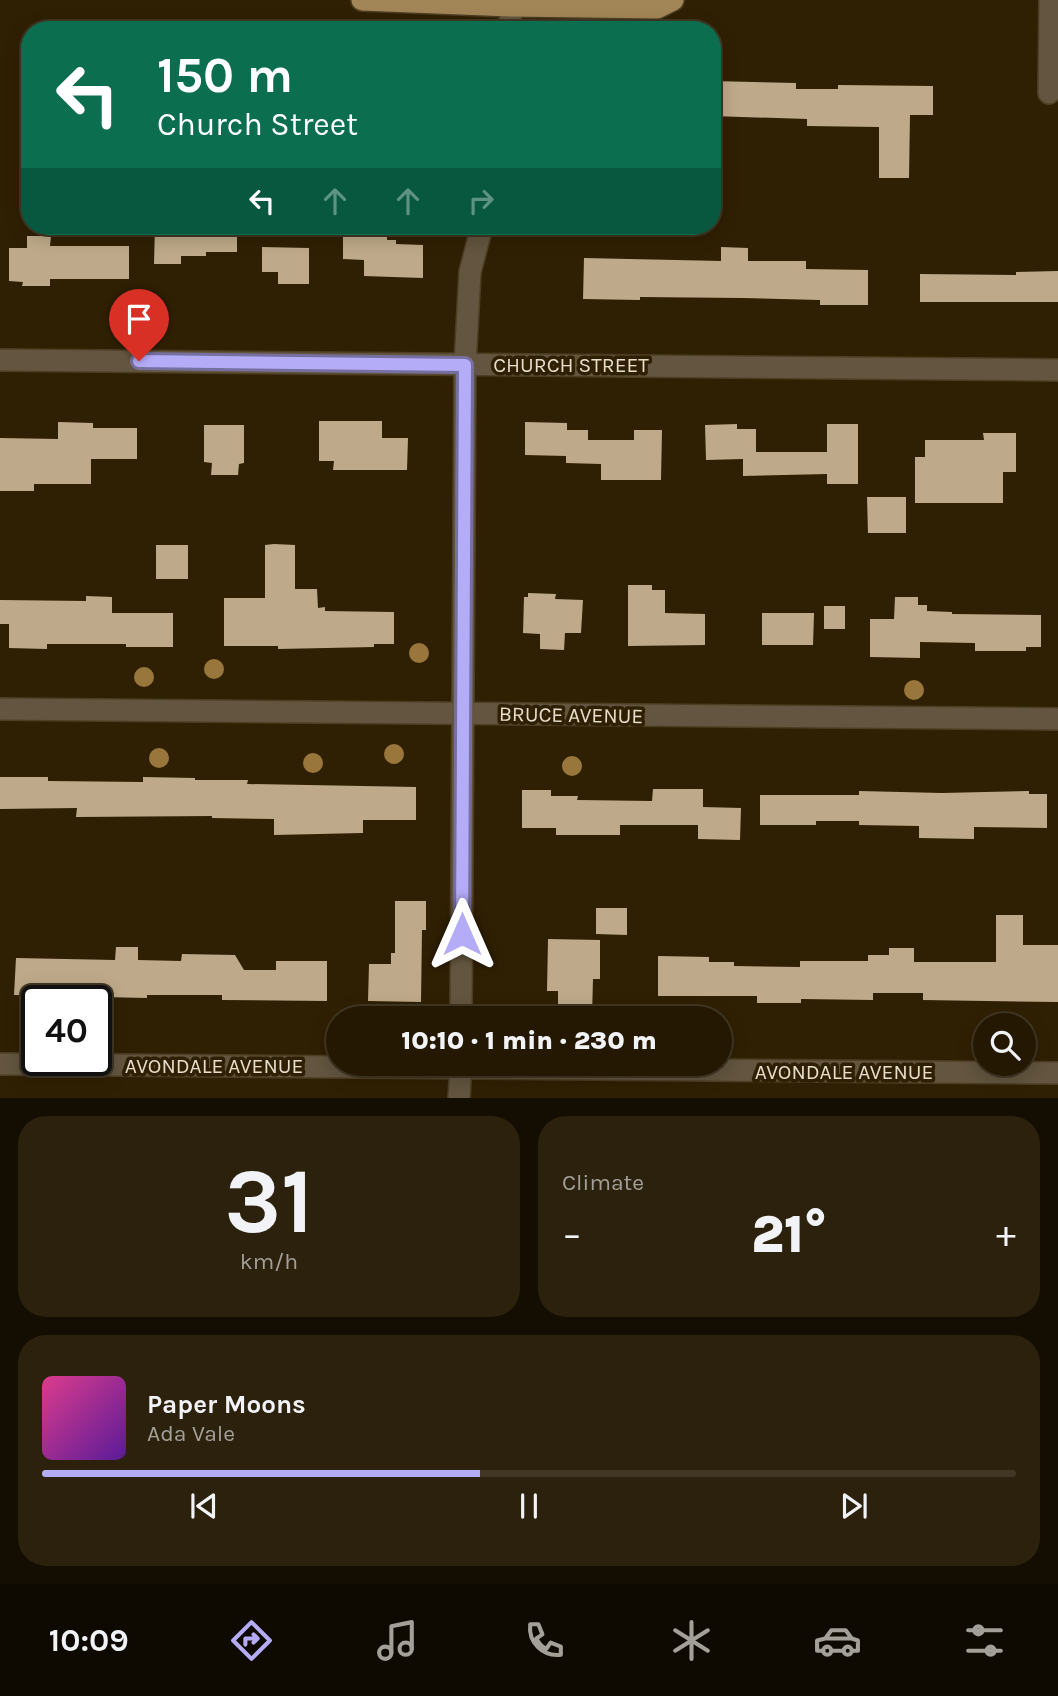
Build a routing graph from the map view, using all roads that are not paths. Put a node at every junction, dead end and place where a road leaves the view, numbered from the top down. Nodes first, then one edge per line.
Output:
1 (362, 0) edge
2 (673, 0) edge
3 (1050, 0) edge
4 (511, 3) edge
5 (510, 21) edge
6 (1049, 93) dead end
7 (480, 235) edge
8 (0, 360) edge
9 (465, 365) junction
10 (1058, 370) edge
11 (0, 709) edge
12 (463, 714) junction
13 (1058, 719) edge
14 (461, 1006) edge
15 (0, 1064) edge
16 (326, 1065) edge
17 (732, 1069) edge
18 (1058, 1073) edge
19 (460, 1076) edge
20 (459, 1097) edge

1 - 4 main road
2 - 4 main road
3 - 6 street
4 - 5 street
7 - 9 street
8 - 9 street, CHURCH STREET
9 - 10 street, CHURCH STREET
9 - 12 street
11 - 12 street, BRUCE AVENUE
12 - 13 street, BRUCE AVENUE
12 - 14 street
15 - 16 street, AVONDALE AVENUE
17 - 18 street, AVONDALE AVENUE
19 - 20 street

